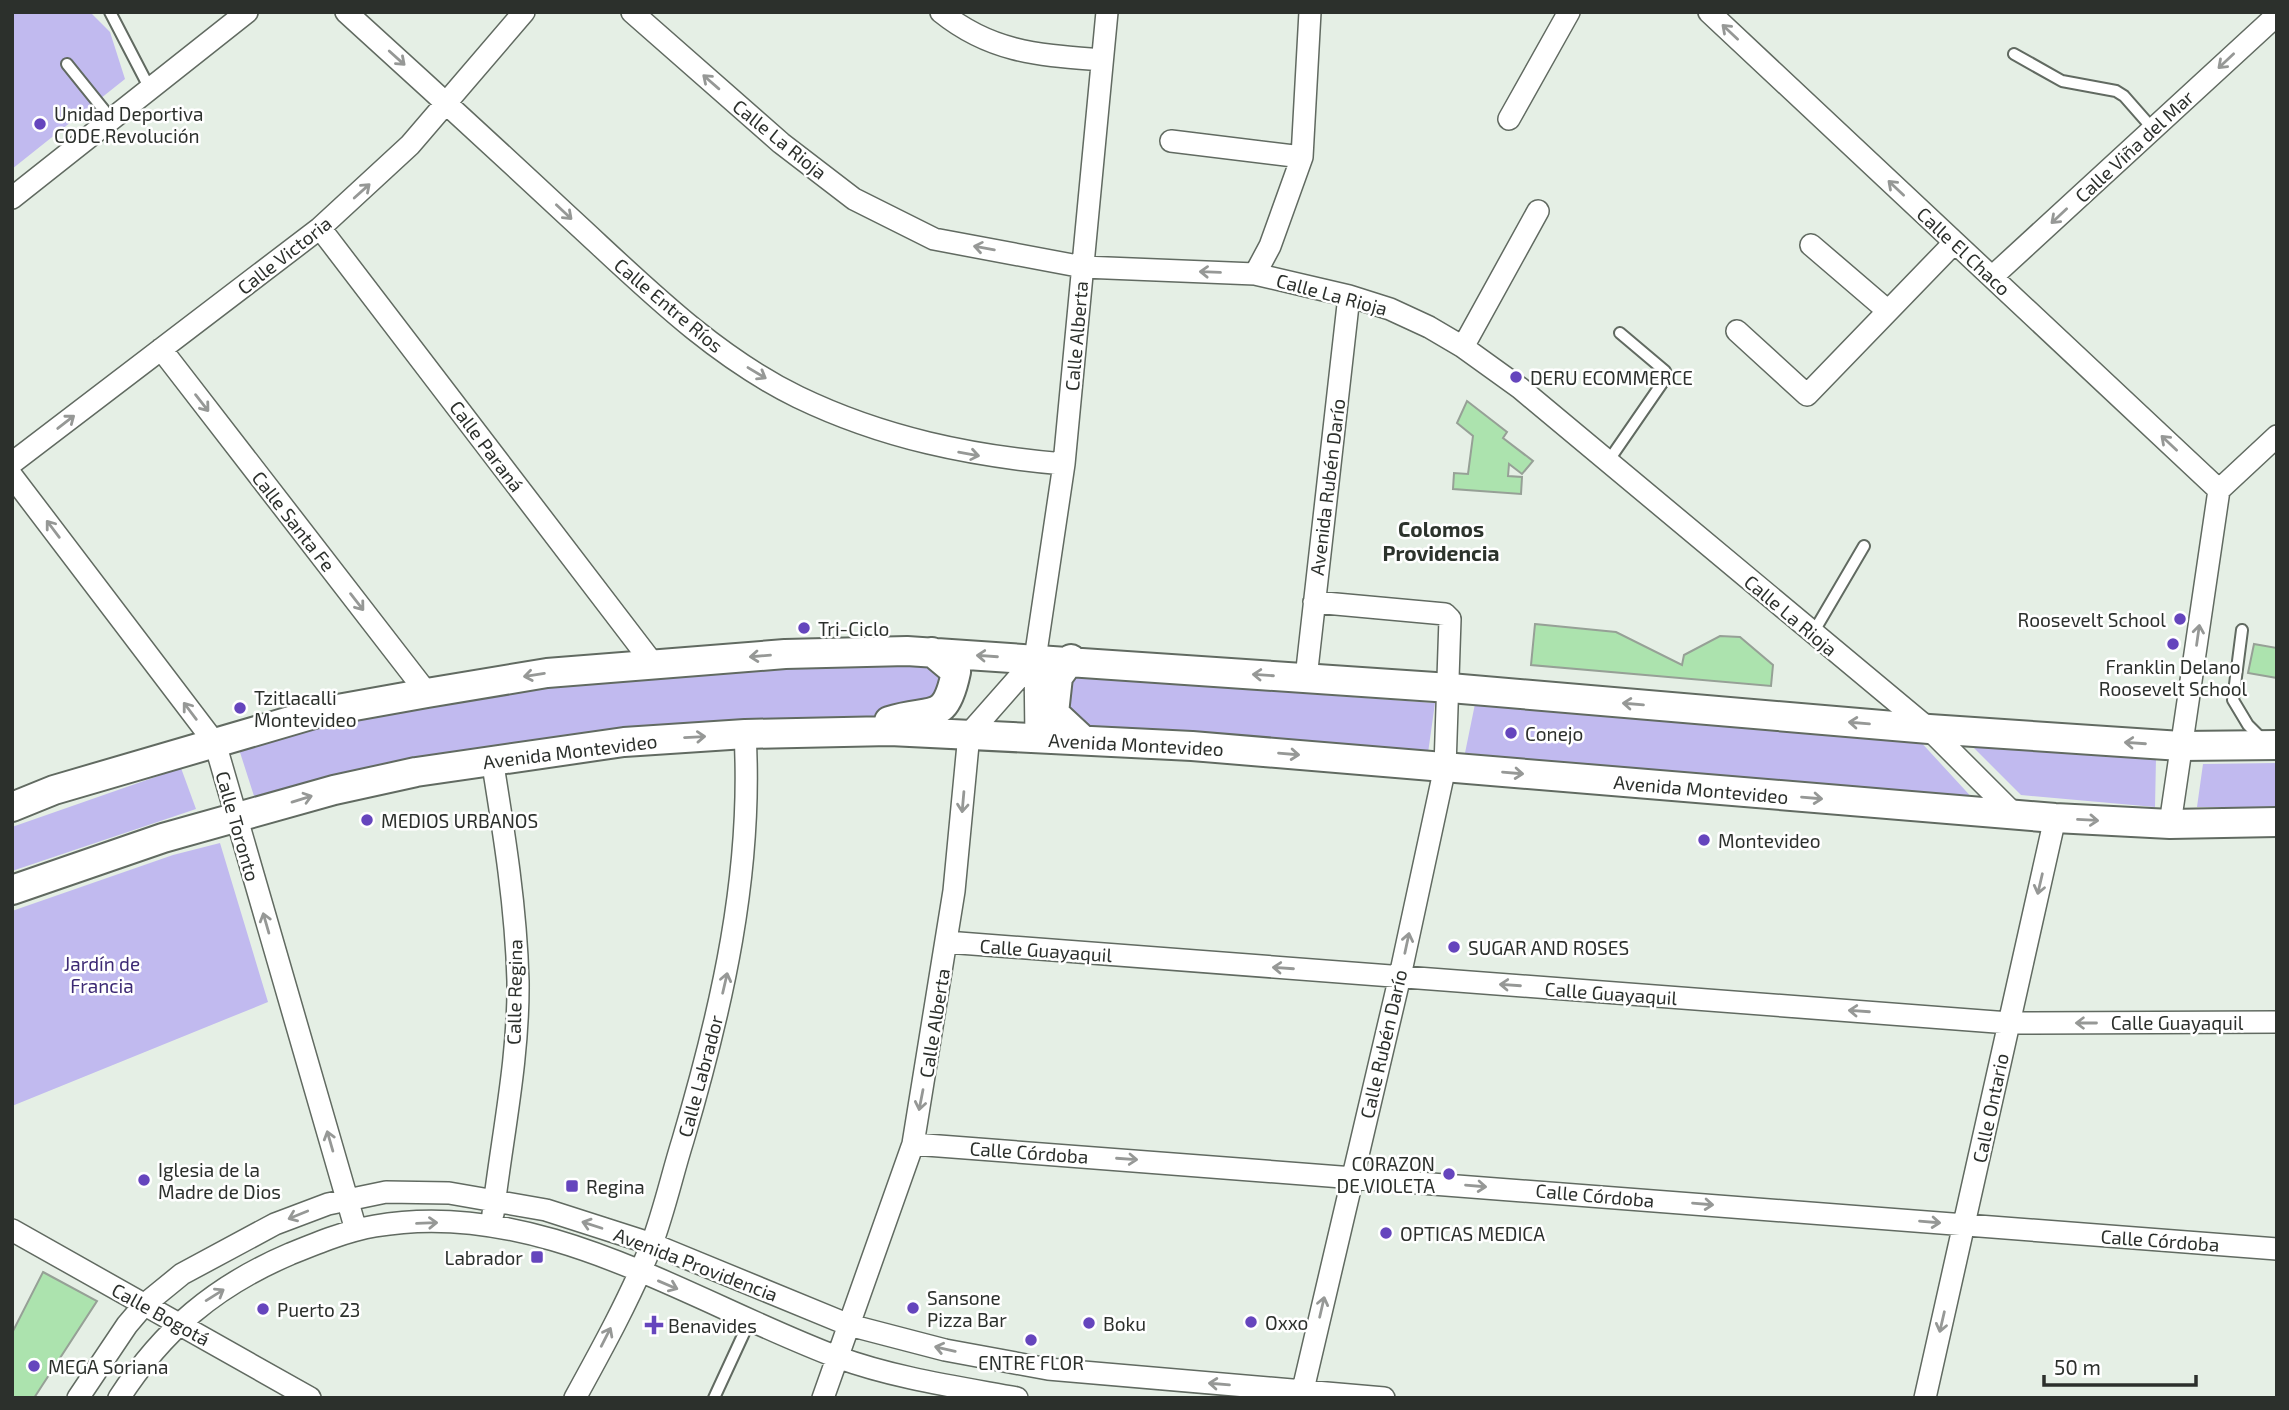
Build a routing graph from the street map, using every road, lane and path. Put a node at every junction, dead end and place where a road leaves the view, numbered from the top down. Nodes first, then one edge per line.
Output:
1 (110, 12) edge
2 (247, 12) edge
3 (346, 12) edge
4 (524, 12) edge
5 (632, 12) edge
6 (942, 12) edge
7 (1107, 12) edge
8 (1310, 12) edge
9 (1569, 12) edge
10 (1709, 12) edge
11 (2277, 15) edge
12 (2014, 54) dead end
13 (1102, 60) junction
14 (67, 64) dead end
15 (150, 89) junction
16 (446, 103) junction
17 (1509, 119) dead end
18 (111, 120) junction
19 (2153, 129) junction
20 (1171, 141) dead end
21 (1302, 157) junction
22 (12, 198) edge
23 (1538, 211) dead end
24 (320, 228) junction
25 (1954, 243) junction
26 (1811, 245) dead end
27 (1083, 267) junction
28 (1255, 274) junction
29 (1992, 278) junction
30 (1349, 296) junction
31 (1888, 311) junction
32 (1737, 331) dead end
33 (1620, 333) dead end
34 (1463, 346) junction
35 (161, 349) junction
36 (2277, 436) edge
37 (12, 463) edge
38 (1607, 463) junction
39 (1064, 464) junction
40 (12, 475) edge
41 (2219, 490) junction
42 (1864, 545) dead end
43 (1314, 602) junction
44 (2242, 629) dead end
45 (1813, 633) junction
46 (932, 652) junction
47 (1035, 659) junction
48 (1071, 660) junction
49 (653, 665) junction
50 (1306, 678) junction
51 (1450, 688) junction
52 (427, 693) junction
53 (1929, 729) junction
54 (857, 731) junction
55 (746, 734) junction
56 (969, 734) junction
57 (1036, 738) junction
58 (1083, 740) junction
59 (215, 743) junction
60 (2272, 745) edge
61 (2181, 746) junction
62 (492, 759) junction
63 (1444, 767) junction
64 (12, 807) edge
65 (2015, 815) junction
66 (2055, 818) junction
67 (236, 819) junction
68 (2277, 822) edge
69 (2170, 824) junction
70 (12, 890) edge
71 (946, 942) junction
72 (1400, 976) junction
73 (2277, 1022) edge
74 (2009, 1023) junction
75 (913, 1144) junction
76 (1352, 1176) junction
77 (346, 1198) junction
78 (495, 1199) junction
79 (1964, 1224) junction
80 (492, 1226) junction
81 (12, 1230) edge
82 (356, 1230) junction
83 (652, 1244) junction
84 (2277, 1249) edge
85 (639, 1273) junction
86 (144, 1305) junction
87 (750, 1320) junction
88 (179, 1323) junction
89 (849, 1325) junction
90 (839, 1358) junction
91 (1302, 1394) edge
92 (78, 1398) edge
93 (119, 1398) edge
94 (310, 1398) edge
95 (575, 1398) edge
96 (713, 1398) edge
97 (823, 1398) edge
98 (1017, 1398) edge
99 (1384, 1398) edge
100 (1925, 1398) edge

1 - 15 lane
2 - 15 street
3 -> 16 street, Calle Entre Ríos
4 - 16 street, Calle Victoria
27 -> 5 street, Calle La Rioja
6 - 13 street
7 - 13 street, Calle Alberta
8 - 21 street
9 - 17 street
25 -> 10 street, Calle El Chaco
11 -> 19 street, Calle Viña del Mar
12 - 19 lane
13 - 27 street, Calle Alberta
14 - 18 lane
15 - 18 street
24 -> 16 street, Calle Victoria
16 -> 39 street, Calle Entre Ríos
18 - 22 street
19 -> 29 street, Calle Viña del Mar
20 - 21 street
21 - 28 street
23 - 34 street
24 - 35 street, Calle Victoria
24 - 49 street, Calle Paraná
25 - 29 street, Calle El Chaco
25 - 31 street
26 - 31 street
28 -> 27 street, Calle La Rioja
27 - 39 street, Calle Alberta
28 - 30 street, Calle La Rioja
41 -> 29 street, Calle El Chaco
30 - 34 street, Calle La Rioja
30 - 43 street, Avenida Rubén Darío
31 - 32 street
33 - 38 lane
34 - 38 street, Calle La Rioja
37 -> 35 street, Calle Victoria
35 -> 52 street, Calle Santa Fe
36 - 41 street
38 - 45 street, Calle La Rioja
39 - 47 street, Calle Alberta
59 -> 40 street, Calle Toronto
61 -> 41 street
42 - 45 lane
43 - 50 street, Avenida Rubén Darío
43 - 51 street, Calle Rubén Darío
44 - 60 lane
45 - 53 street, Calle La Rioja
47 -> 46 street
46 -> 49 street
46 - 54 street
47 - 48 street
47 - 56 street
47 - 57 street, Calle Alberta
50 -> 48 street
48 - 58 street
49 -> 52 street
50 - 51 street
53 -> 51 street
51 - 63 street, Calle Rubén Darío
52 - 59 street
61 -> 53 street
53 - 65 street, Calle La Rioja
54 - 55 street, Avenida Montevideo
54 - 56 street, Avenida Montevideo
62 -> 55 street, Avenida Montevideo
83 -> 55 street, Calle Labrador
56 - 57 street, Avenida Montevideo
56 -> 71 street, Calle Alberta
57 - 58 street, Avenida Montevideo
58 -> 63 street, Avenida Montevideo
59 - 64 street
59 - 67 street, Calle Toronto
60 - 61 street
61 - 69 street
67 -> 62 street, Avenida Montevideo
62 - 78 street, Calle Regina
63 -> 65 street, Avenida Montevideo
72 -> 63 street, Calle Rubén Darío
65 - 66 street, Avenida Montevideo
66 -> 69 street, Avenida Montevideo
66 -> 74 street, Calle Ontario
67 - 70 street, Avenida Montevideo
77 -> 67 street, Calle Toronto
68 - 69 street, Avenida Montevideo
72 -> 71 street, Calle Guayaquil
71 -> 75 street, Calle Alberta
74 -> 72 street, Calle Guayaquil
72 - 76 street, Calle Rubén Darío
73 -> 74 street, Calle Guayaquil
74 - 79 street, Calle Ontario
75 -> 76 street, Calle Córdoba
75 - 89 street, Calle Alberta
76 -> 79 street, Calle Córdoba
91 -> 76 street, Calle Rubén Darío
77 - 78 street, Avenida Providencia
77 - 82 street, Calle Toronto
77 -> 86 street, Avenida Providencia
78 - 80 street, Calle Regina
83 -> 78 street, Avenida Providencia
79 - 84 street, Calle Córdoba
79 -> 100 street, Calle Ontario
82 -> 80 street, Avenida Providencia
80 - 85 street, Avenida Providencia
81 - 86 street, Calle Bogotá
88 -> 82 street, Avenida Providencia
83 - 85 street, Calle Labrador
83 - 89 street, Avenida Providencia
85 -> 87 street, Avenida Providencia
95 -> 85 street, Calle Labrador
86 - 88 street, Calle Bogotá
86 - 92 street, Avenida Providencia
87 - 90 street, Avenida Providencia
87 - 96 lane
88 - 93 street, Avenida Providencia
88 - 94 street, Calle Bogotá
89 - 90 street, Calle Alberta
91 -> 89 street, Avenida Providencia
90 - 97 street, Calle Alberta
90 - 98 street, Avenida Providencia
91 - 99 street, Avenida Providencia

